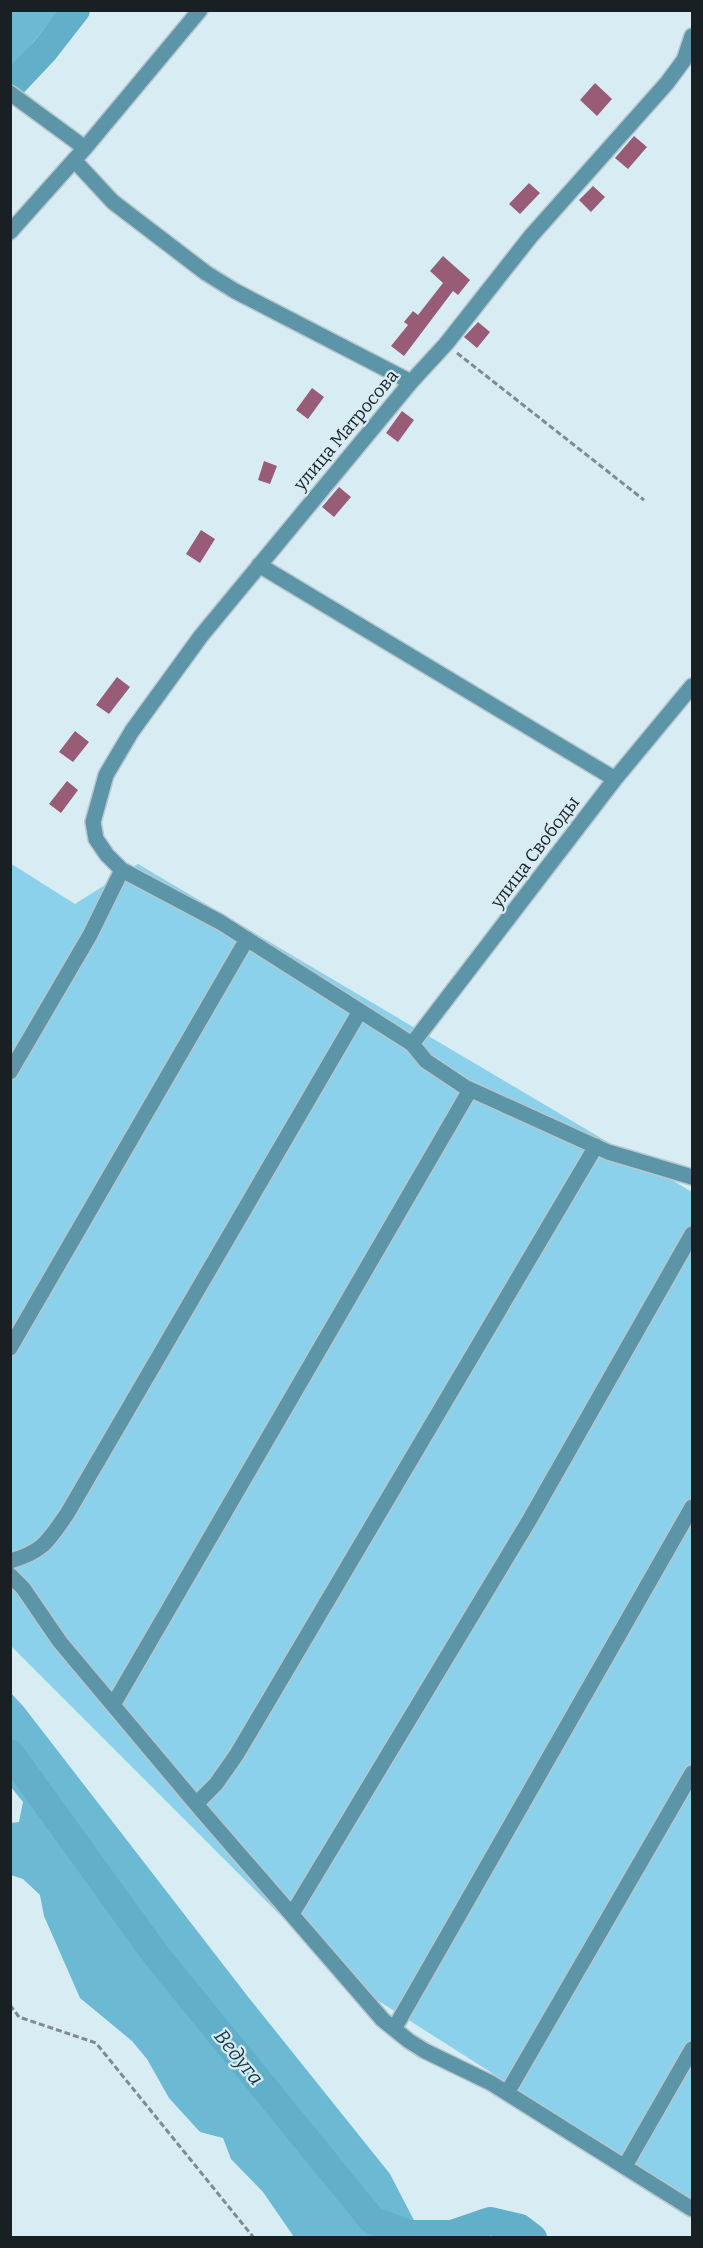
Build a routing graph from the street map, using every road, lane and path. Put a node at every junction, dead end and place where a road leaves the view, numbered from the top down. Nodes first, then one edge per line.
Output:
1 (200, 10) edge
2 (693, 36) edge
3 (10, 93) edge
4 (85, 148) junction
5 (74, 160) junction
6 (10, 232) edge
7 (446, 344) junction
8 (411, 382) junction
9 (644, 500) dead end
10 (259, 565) junction
11 (693, 686) edge
12 (615, 778) junction
13 (122, 870) junction
14 (248, 939) junction
15 (360, 1011) junction
16 (412, 1044) junction
17 (10, 1072) edge
18 (470, 1089) junction
19 (596, 1146) junction
20 (693, 1177) edge
21 (693, 1234) edge
22 (10, 1348) edge
23 (693, 1508) edge
24 (10, 1561) edge
25 (10, 1575) edge
26 (113, 1705) junction
27 (693, 1773) edge
28 (196, 1804) junction
29 (292, 1914) junction
30 (10, 2005) edge
31 (394, 2029) junction
32 (693, 2049) edge
33 (507, 2093) junction
34 (625, 2166) junction
35 (693, 2209) edge
36 (254, 2238) edge

1 - 4 street
2 - 7 street, улица Матросова
3 - 4 street
4 - 5 street
5 - 6 street
5 - 8 street
7 - 8 street, улица Матросова
7 - 9 path
8 - 10 street, улица Матросова
10 - 12 street
10 - 13 street, улица Матросова
11 - 12 street, улица Свободы
12 - 16 street, улица Свободы
13 - 14 street, улица Матросова
13 - 17 street
14 - 15 street, улица Матросова
14 - 22 street
15 - 16 street, улица Матросова
15 - 24 street
16 - 18 street, улица Матросова
18 - 19 street, улица Матросова
18 - 26 street
19 - 20 street, улица Матросова
19 - 28 street
21 - 29 street
23 - 31 street
25 - 26 street
26 - 28 street
27 - 33 street
28 - 29 street
29 - 31 street
30 - 36 path
31 - 33 street
32 - 34 street
33 - 34 street
34 - 35 street

